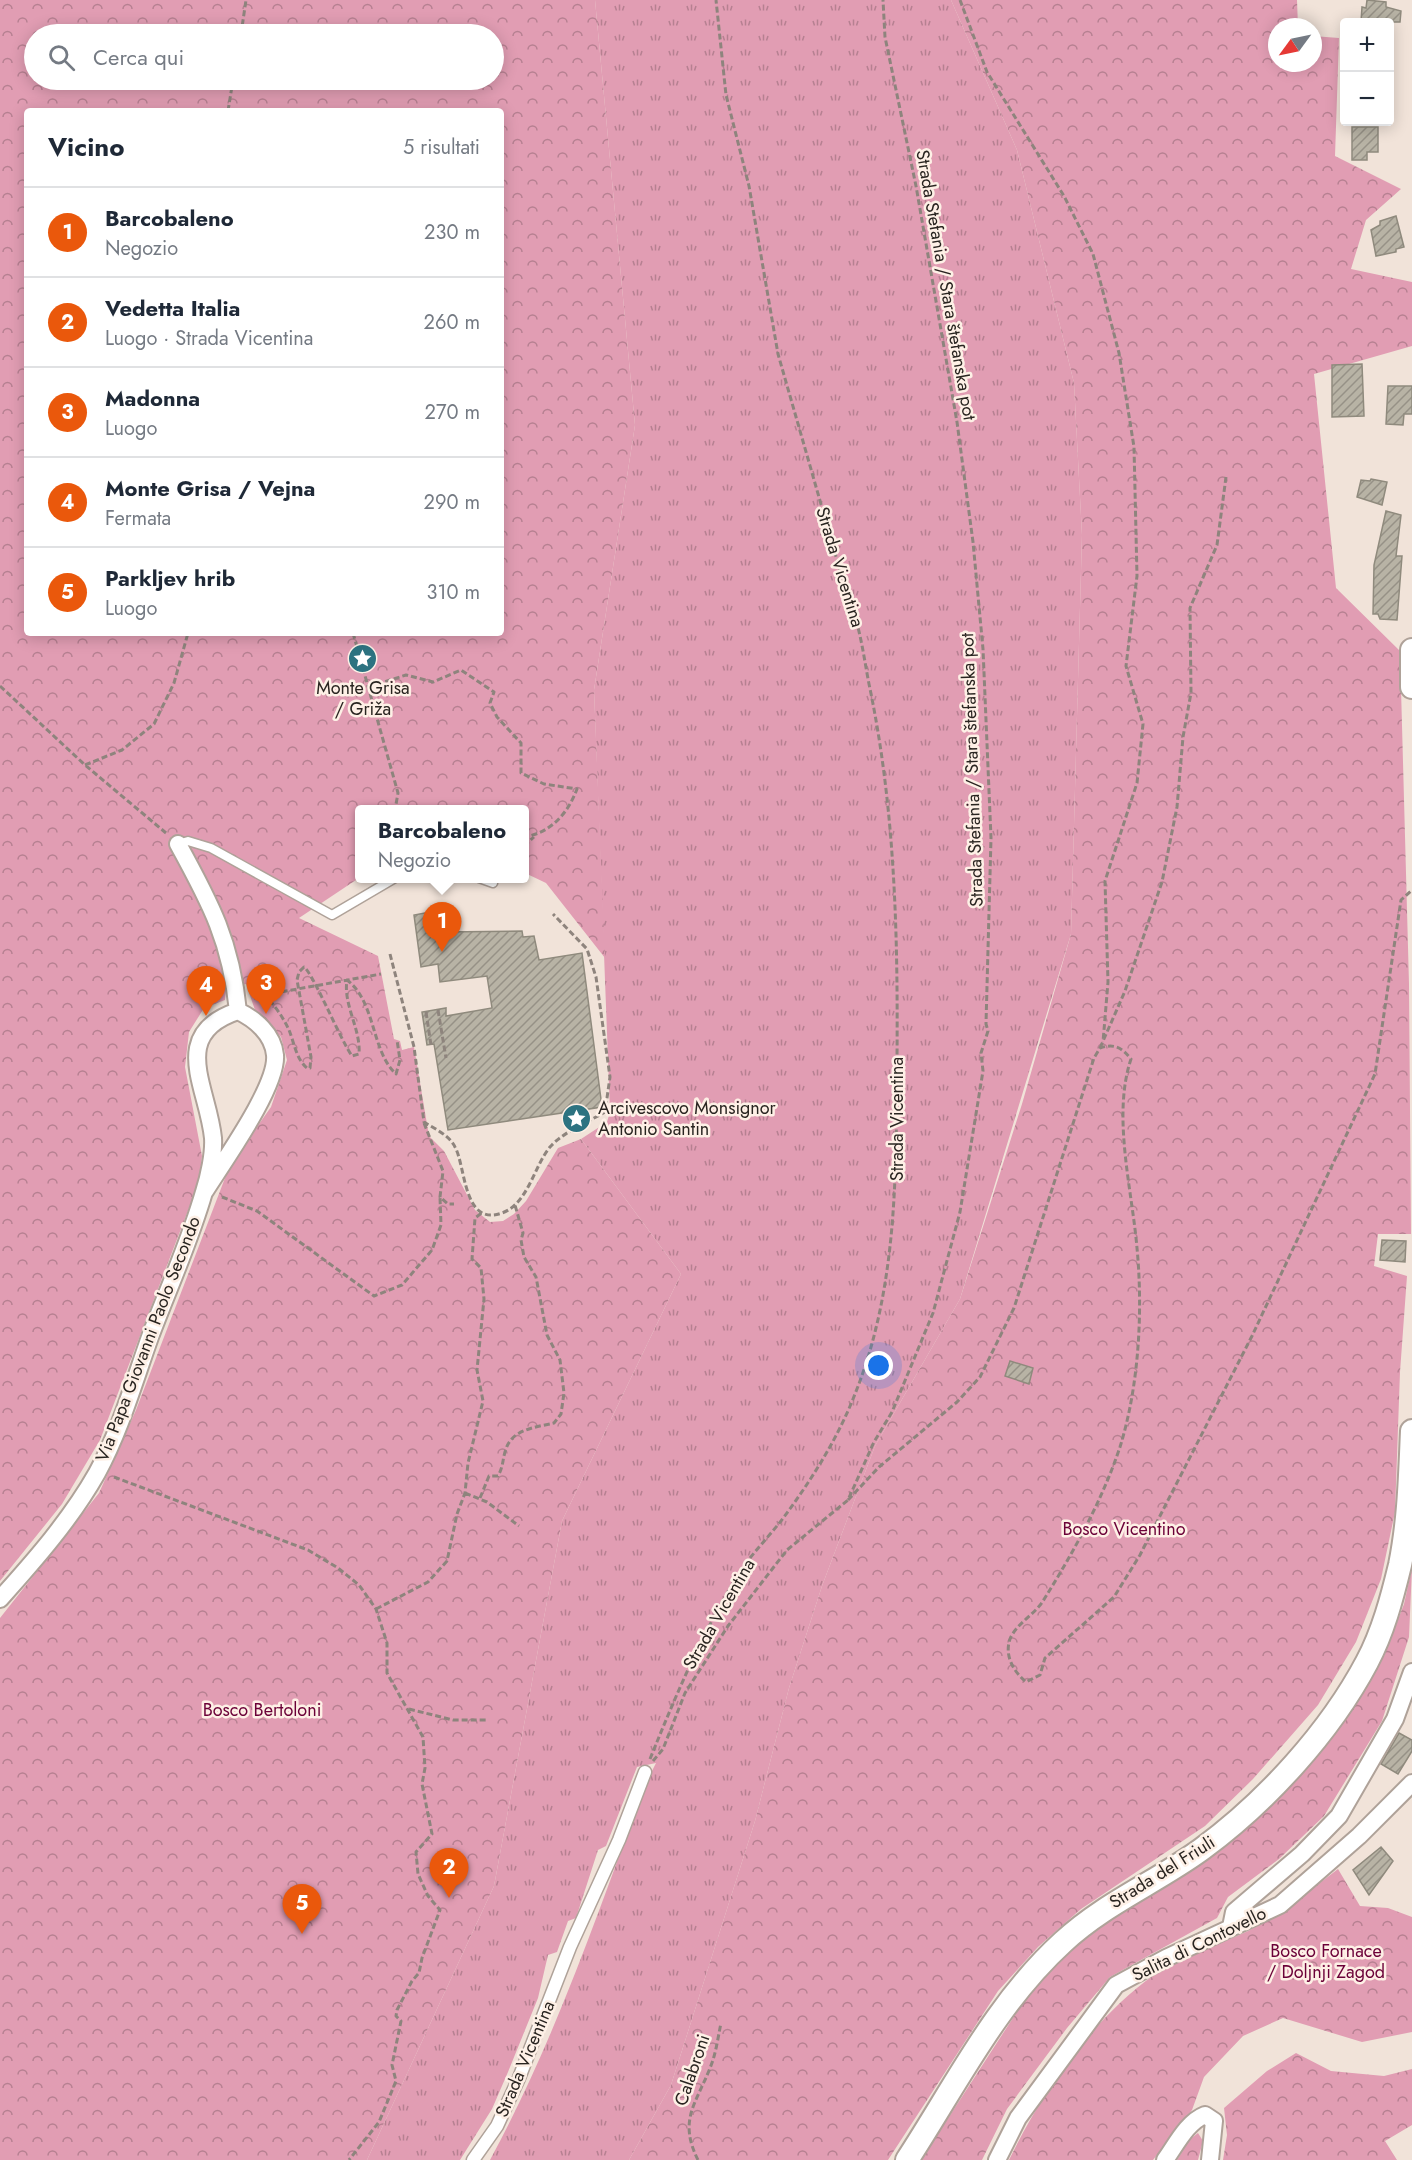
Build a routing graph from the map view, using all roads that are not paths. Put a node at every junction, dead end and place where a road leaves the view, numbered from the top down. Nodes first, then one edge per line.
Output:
1 (1412, 650) edge
2 (1412, 687) edge
3 (178, 844) joint
4 (388, 883) edge
5 (238, 1011) junction
6 (205, 1191) junction
7 (1412, 1431) edge
8 (0, 1599) edge
9 (1412, 1672) edge
10 (645, 1772) road end
11 (1412, 1783) edge
12 (1231, 1927) junction
13 (473, 2160) edge
14 (907, 2160) edge
15 (997, 2160) edge
16 (1165, 2160) edge
17 (1210, 2160) edge

1 - 2 main road
3 - 4 lane
3 - 5 street
5 - 6 street, Via Papa Giovanni Paolo Secondo
5 - 6 street, Via Papa Giovanni Paolo Secondo
6 - 8 street, Via Papa Giovanni Paolo Secondo
7 - 14 main road, Strada del Friuli
9 - 12 street
10 - 13 street, Strada Vicentina
11 - 12 street, Salita di Contovello
12 - 15 street, Salita di Contovello
16 - 17 street

